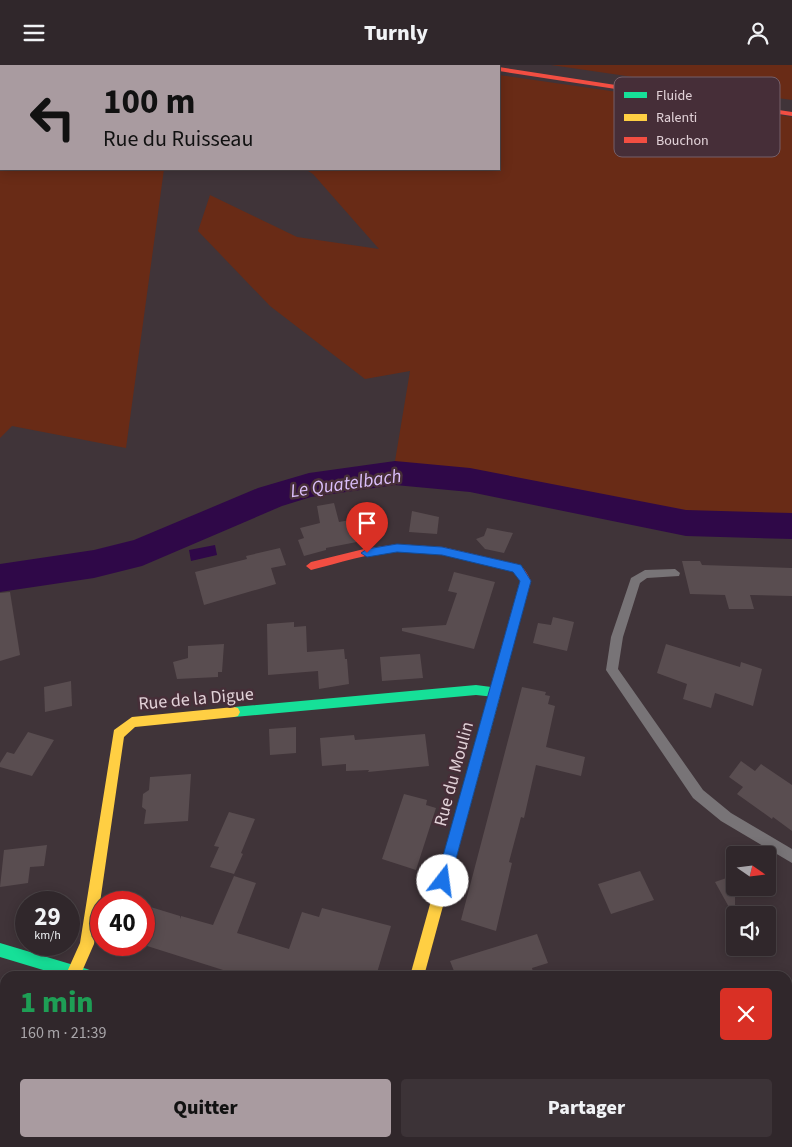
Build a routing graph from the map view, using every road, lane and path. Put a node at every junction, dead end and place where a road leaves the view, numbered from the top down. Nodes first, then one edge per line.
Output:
1 (528, 65) edge
2 (500, 69) edge
3 (614, 78) edge
4 (614, 87) edge
5 (311, 566) dead end
6 (675, 573) dead end
7 (495, 692) junction
8 (792, 856) edge
9 (0, 950) edge
10 (71, 971) edge
11 (74, 971) edge
12 (418, 971) edge

1 - 3 main road
2 - 4 main road
5 - 7 main road, Rue du Moulin
6 - 8 lane
7 - 11 main road, Rue de la Digue
7 - 12 main road, Rue du Moulin
9 - 10 main road

